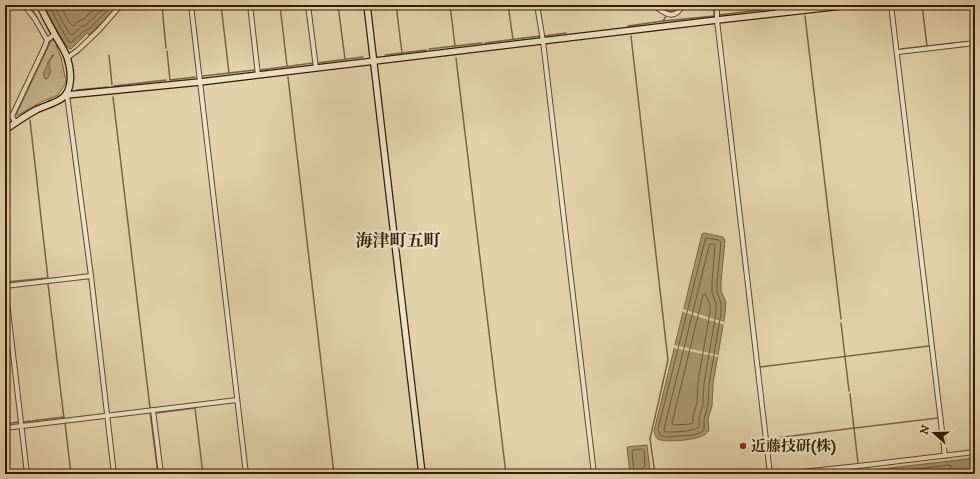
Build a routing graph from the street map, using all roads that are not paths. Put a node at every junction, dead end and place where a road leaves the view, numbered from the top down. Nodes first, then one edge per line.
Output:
1 (24, 5) edge
2 (40, 5) edge
3 (121, 5) edge
4 (191, 5) edge
5 (250, 5) edge
6 (308, 5) edge
7 (367, 5) edge
8 (537, 5) edge
9 (653, 5) edge
10 (683, 5) edge
11 (717, 5) edge
12 (779, 5) edge
13 (850, 5) edge
14 (891, 5) edge
15 (777, 13) junction
16 (717, 20) junction
17 (55, 34) junction
18 (46, 40) junction
19 (543, 41) junction
20 (975, 43) edge
21 (898, 52) junction
22 (67, 58) junction
23 (374, 61) junction
24 (316, 68) junction
25 (258, 75) junction
26 (200, 82) junction
27 (67, 95) junction
28 (5, 114) edge
29 (12, 116) junction
30 (16, 122) junction
31 (5, 130) edge
32 (90, 276) junction
33 (5, 286) edge
34 (237, 400) junction
35 (153, 410) junction
36 (107, 415) junction
37 (22, 426) junction
38 (5, 428) edge
39 (975, 452) edge
40 (945, 456) junction
41 (27, 474) edge
42 (114, 474) edge
43 (161, 474) edge
44 (246, 474) edge
45 (422, 474) edge
46 (594, 474) edge
47 (770, 474) edge
48 (783, 474) edge

1 - 18 street
2 - 17 street
3 - 22 street
4 - 26 street
5 - 25 street
6 - 24 street
7 - 23 street
8 - 19 street
9 - 10 street
11 - 16 street
12 - 15 street
13 - 15 street
14 - 21 street
15 - 16 street
16 - 19 street
16 - 47 street
17 - 18 street
17 - 22 street
18 - 29 street
19 - 23 street
19 - 46 street
20 - 21 street
21 - 40 street
22 - 27 street
23 - 24 street
23 - 45 street
24 - 25 street
25 - 26 street
26 - 27 street
26 - 34 street
27 - 30 street
27 - 32 street
28 - 29 street
29 - 30 street
30 - 31 street
32 - 33 street
32 - 36 street
33 - 37 street
34 - 35 street
34 - 44 street
35 - 36 street
35 - 43 street
36 - 37 street
36 - 42 street
37 - 38 street
37 - 41 street
39 - 40 street
40 - 48 street

